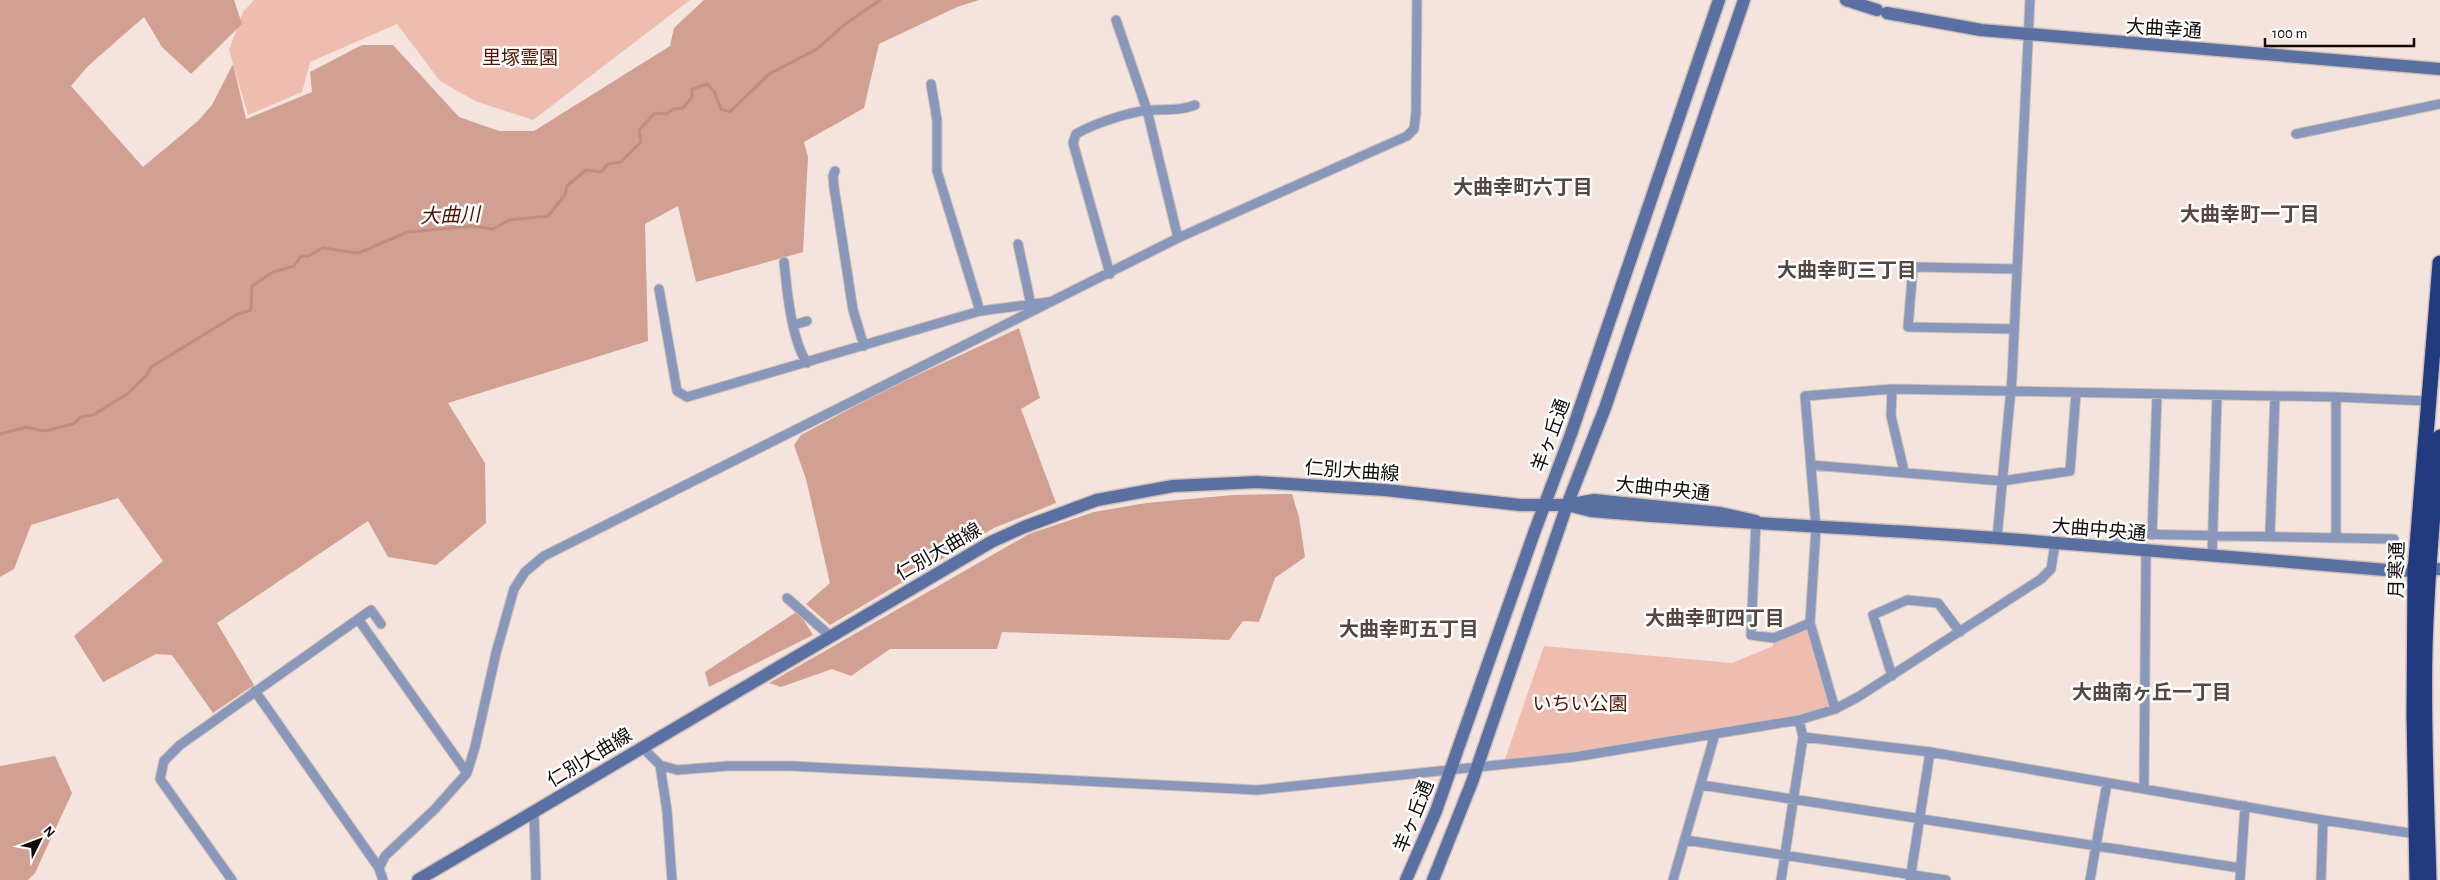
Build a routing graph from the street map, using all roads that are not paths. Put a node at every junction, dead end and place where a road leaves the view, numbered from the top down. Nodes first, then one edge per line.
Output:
1 (1417, 0) edge
2 (1719, 0) edge
3 (1744, 0) edge
4 (1846, 0) edge
5 (2030, 0) edge
6 (1116, 20) dead end
7 (2028, 35) junction
8 (2440, 69) edge
9 (931, 84) dead end
10 (2440, 104) edge
11 (1195, 105) dead end
12 (1147, 110) junction
13 (2296, 134) dead end
14 (835, 171) dead end
15 (1178, 238) junction
16 (1018, 244) dead end
17 (784, 262) dead end
18 (2440, 262) edge
19 (2017, 270) junction
20 (1110, 274) junction
21 (659, 290) dead end
22 (1057, 301) junction
23 (1031, 305) junction
24 (980, 312) junction
25 (807, 321) dead end
26 (794, 325) junction
27 (2014, 329) junction
28 (864, 346) junction
29 (806, 363) junction
30 (1892, 389) junction
31 (2011, 392) junction
32 (2076, 393) junction
33 (2157, 394) junction
34 (2218, 395) junction
35 (2275, 396) junction
36 (2336, 397) junction
37 (2428, 401) junction
38 (2440, 437) edge
39 (1811, 465) junction
40 (1904, 471) junction
41 (2002, 480) junction
42 (1544, 505) junction
43 (1567, 505) junction
44 (1756, 521) junction
45 (1816, 528) junction
46 (2152, 534) junction
47 (2212, 535) junction
48 (2270, 535) junction
49 (2336, 537) junction
50 (1997, 538) junction
51 (2394, 539) dead end
52 (2055, 544) junction
53 (2106, 548) junction
54 (2146, 551) junction
55 (2212, 557) junction
56 (2428, 570) edge
57 (788, 598) dead end
58 (358, 619) junction
59 (1810, 623) junction
60 (381, 624) dead end
61 (1960, 632) junction
62 (829, 636) junction
63 (1892, 676) junction
64 (255, 691) junction
65 (1835, 709) junction
66 (1799, 720) junction
67 (1715, 734) junction
68 (1803, 737) junction
69 (642, 747) junction
70 (1930, 752) junction
71 (660, 765) junction
72 (1477, 767) junction
73 (1451, 769) junction
74 (466, 773) junction
75 (2107, 783) junction
76 (1701, 785) junction
77 (2144, 788) junction
78 (1793, 799) junction
79 (2244, 806) junction
80 (534, 811) junction
81 (1920, 819) junction
82 (2323, 820) junction
83 (2416, 834) junction
84 (1685, 840) junction
85 (2095, 846) junction
86 (1784, 855) junction
87 (379, 868) junction
88 (2240, 868) junction
89 (1910, 877) edge
90 (232, 880) edge
91 (383, 880) edge
92 (418, 880) edge
93 (536, 880) edge
94 (672, 880) edge
95 (1406, 880) edge
96 (1433, 880) edge
97 (1673, 880) edge
98 (1781, 880) edge
99 (1946, 880) edge
100 (2090, 880) edge
101 (2240, 880) edge
102 (2320, 880) edge
103 (2417, 880) edge
104 (2429, 880) edge

1 - 15 street
2 - 42 main road, 羊ヶ丘通
3 - 43 main road
4 - 7 main road, 大曲幸通
5 - 7 street
6 - 12 street
7 - 8 main road, 大曲幸通
7 - 19 street
9 - 24 street
10 - 13 street
11 - 12 street
12 - 15 street
12 - 20 street
14 - 28 street
15 - 20 street
16 - 23 street
17 - 26 street
18 - 37 highway, 月寒通
19 - 27 street
19 - 27 street
20 - 22 street
21 - 29 street
22 - 23 street
22 - 74 street
23 - 24 street
24 - 28 street
25 - 26 street
26 - 29 street
27 - 31 street
28 - 29 street
30 - 31 street
30 - 39 street
30 - 40 street
31 - 32 street
31 - 41 street
32 - 33 street
32 - 41 street
33 - 34 street
33 - 46 street
34 - 35 street
34 - 47 street
35 - 36 street
35 - 48 street
36 - 37 street
36 - 49 street
37 - 56 highway, 月寒通
38 - 56 highway, 月寒通
39 - 40 street
39 - 45 street
40 - 41 street
41 - 50 street
42 - 43 main road, 大曲中央通
42 - 62 main road, 仁別大曲線
42 - 73 main road, 羊ヶ丘通
43 - 44 main road, 大曲中央通
43 - 72 main road
44 - 45 main road, 大曲中央通
44 - 59 street
45 - 50 main road, 大曲中央通
45 - 59 street
46 - 47 street
46 - 53 street
47 - 48 street
47 - 55 street
48 - 49 street
49 - 51 street
50 - 52 main road, 大曲中央通
52 - 53 main road, 大曲中央通
52 - 61 street
53 - 54 main road, 大曲中央通
54 - 55 main road, 大曲中央通
54 - 77 street
55 - 56 main road, 大曲中央通
56 - 83 highway, 月寒通
56 - 104 highway, 月寒通
57 - 62 street
58 - 60 street
58 - 64 street
58 - 74 street
59 - 65 street
61 - 63 street
61 - 63 street
62 - 69 main road, 仁別大曲線
63 - 65 street
64 - 87 street
64 - 90 street
65 - 66 street
66 - 67 street
66 - 68 street
67 - 72 street
67 - 76 street
68 - 70 street
68 - 78 street
69 - 71 street
69 - 80 main road, 仁別大曲線
70 - 75 street
70 - 81 street
71 - 73 street
71 - 94 street
72 - 73 street
72 - 96 main road
73 - 95 main road, 羊ヶ丘通
74 - 87 street
75 - 77 street
75 - 85 street
76 - 78 street
76 - 84 street
77 - 79 street
78 - 81 street
78 - 86 street
79 - 82 street
79 - 88 street
80 - 92 main road, 仁別大曲線
80 - 93 street
81 - 85 street
81 - 89 street
82 - 83 street
82 - 102 street
83 - 103 highway, 月寒通
84 - 86 street
84 - 97 street
85 - 88 street
85 - 100 street
86 - 89 street
86 - 98 street
87 - 91 street
88 - 101 street
89 - 99 street

